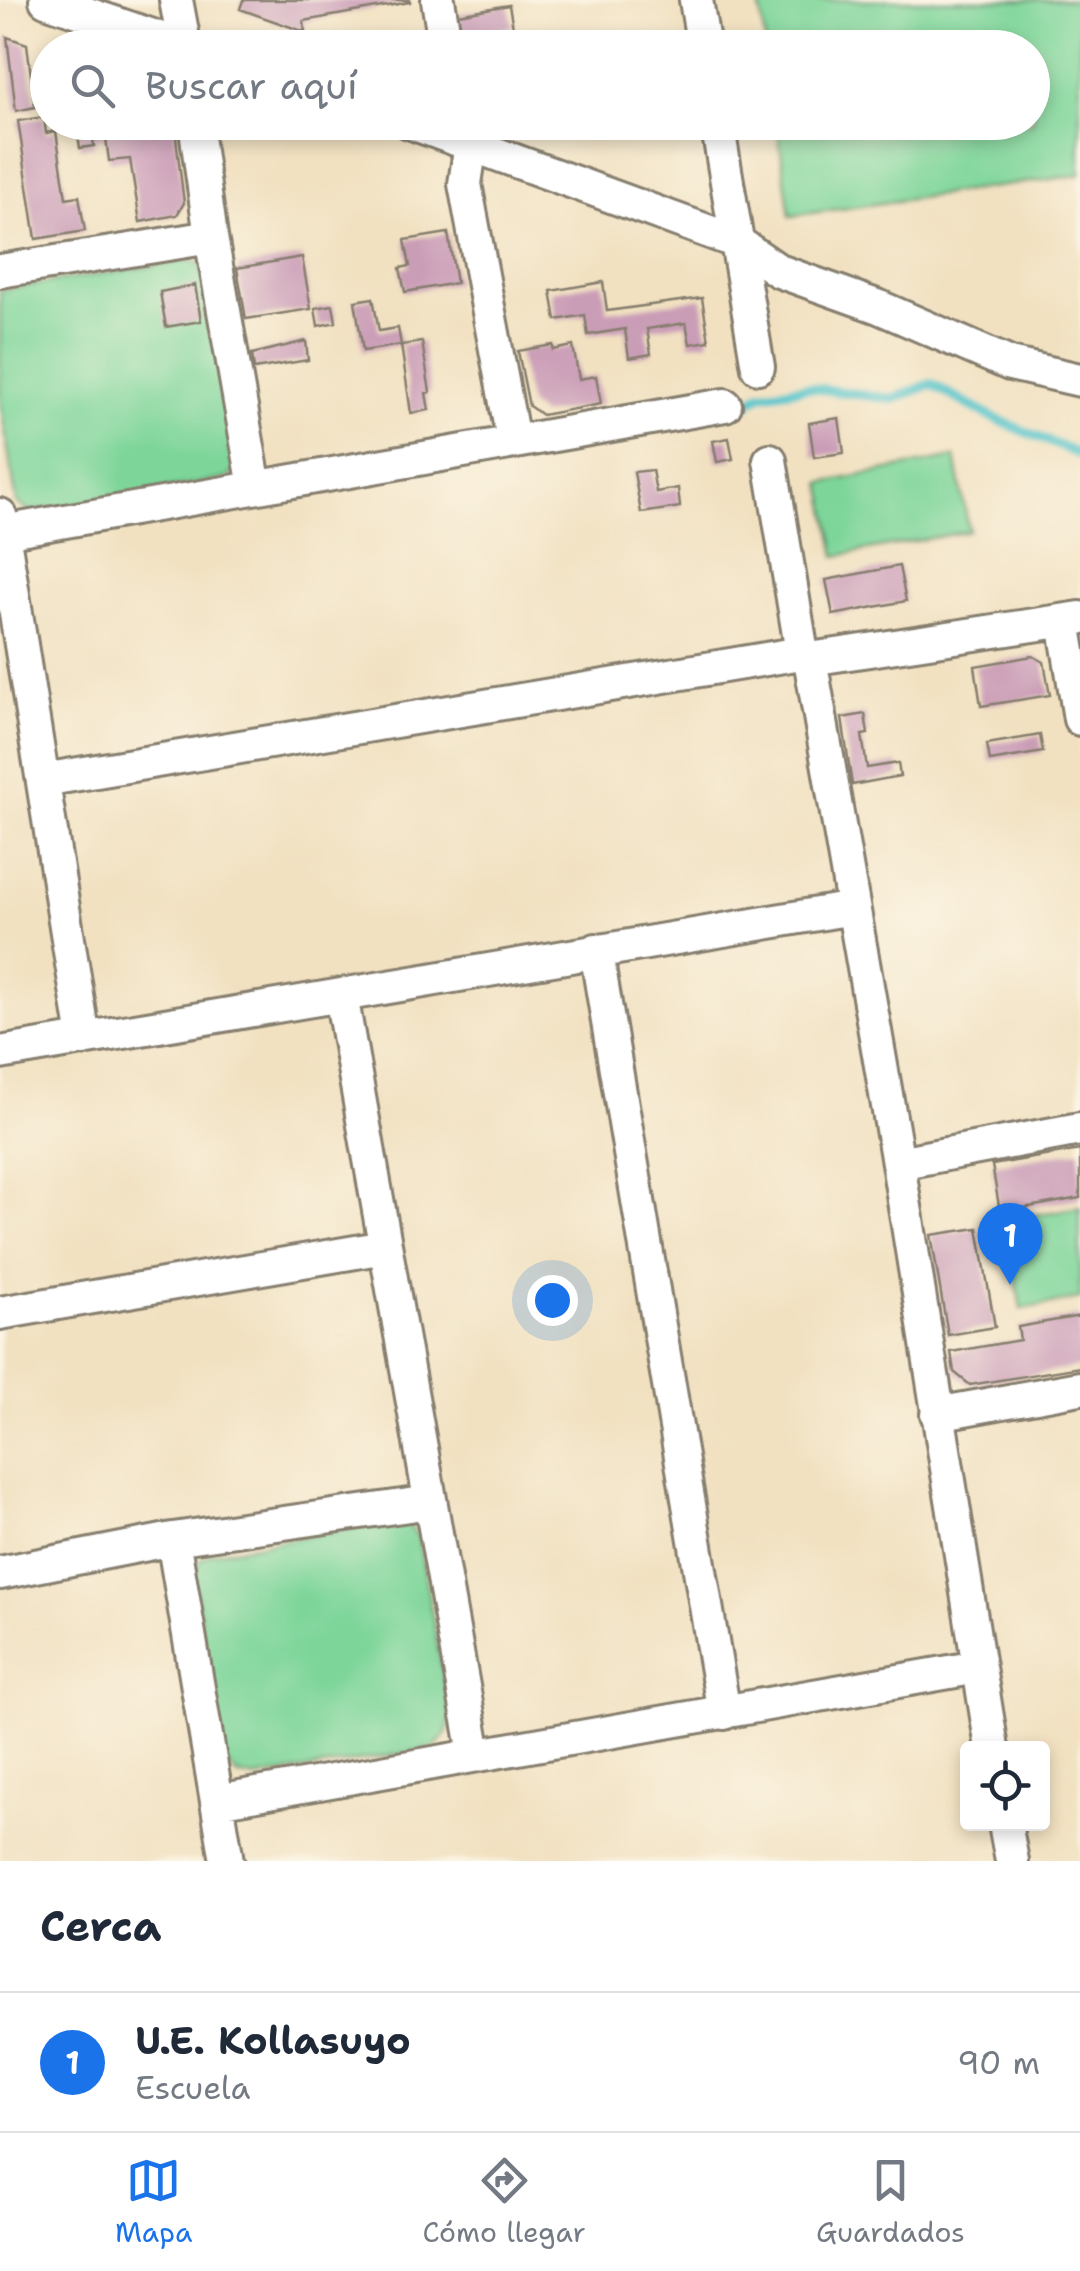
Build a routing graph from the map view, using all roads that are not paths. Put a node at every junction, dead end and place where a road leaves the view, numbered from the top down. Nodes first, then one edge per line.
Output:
1 (46, 0) edge
2 (176, 0) edge
3 (438, 0) edge
4 (696, 0) edge
5 (135, 30) edge
6 (182, 30) edge
7 (443, 30) edge
8 (701, 30) edge
9 (198, 140) edge
10 (463, 140) edge
11 (720, 140) edge
12 (471, 143) junction
13 (211, 237) junction
14 (737, 242) junction
15 (0, 270) edge
16 (758, 367) dead end
17 (1080, 380) edge
18 (725, 405) dead end
19 (513, 440) junction
20 (770, 460) dead end
21 (255, 487) junction
22 (2, 524) edge
23 (1072, 620) edge
24 (806, 656) junction
25 (1080, 719) edge
26 (44, 780) junction
27 (853, 908) junction
28 (596, 950) junction
29 (341, 996) junction
30 (84, 1039) junction
31 (0, 1053) edge
32 (1080, 1129) edge
33 (898, 1163) junction
34 (384, 1247) junction
35 (0, 1313) edge
36 (1080, 1388) edge
37 (938, 1414) junction
38 (430, 1502) junction
39 (172, 1539) junction
40 (0, 1573) edge
41 (978, 1667) junction
42 (724, 1712) junction
43 (991, 1741) edge
44 (476, 1754) junction
45 (217, 1801) junction
46 (1006, 1831) edge
47 (227, 1861) edge
48 (1012, 1861) edge

1 - 5 street
2 - 6 street
3 - 7 street
4 - 8 street
9 - 13 street
10 - 12 street
11 - 14 street
12 - 14 street
12 - 19 street
13 - 15 street
13 - 21 street
14 - 16 street
14 - 17 street
18 - 19 street
19 - 21 street
20 - 24 street
21 - 22 street
22 - 26 street
23 - 24 street
23 - 25 street
24 - 26 street
24 - 27 street
26 - 30 street
27 - 28 street
27 - 33 street
28 - 29 street
28 - 42 street
29 - 30 street
29 - 34 street
30 - 31 street
32 - 33 street
33 - 37 street
34 - 35 street
34 - 38 street
36 - 37 street
37 - 41 street
38 - 39 street
38 - 44 street
39 - 40 street
39 - 45 street
41 - 42 street
41 - 43 street
42 - 44 street
44 - 45 street
45 - 47 street
46 - 48 street

